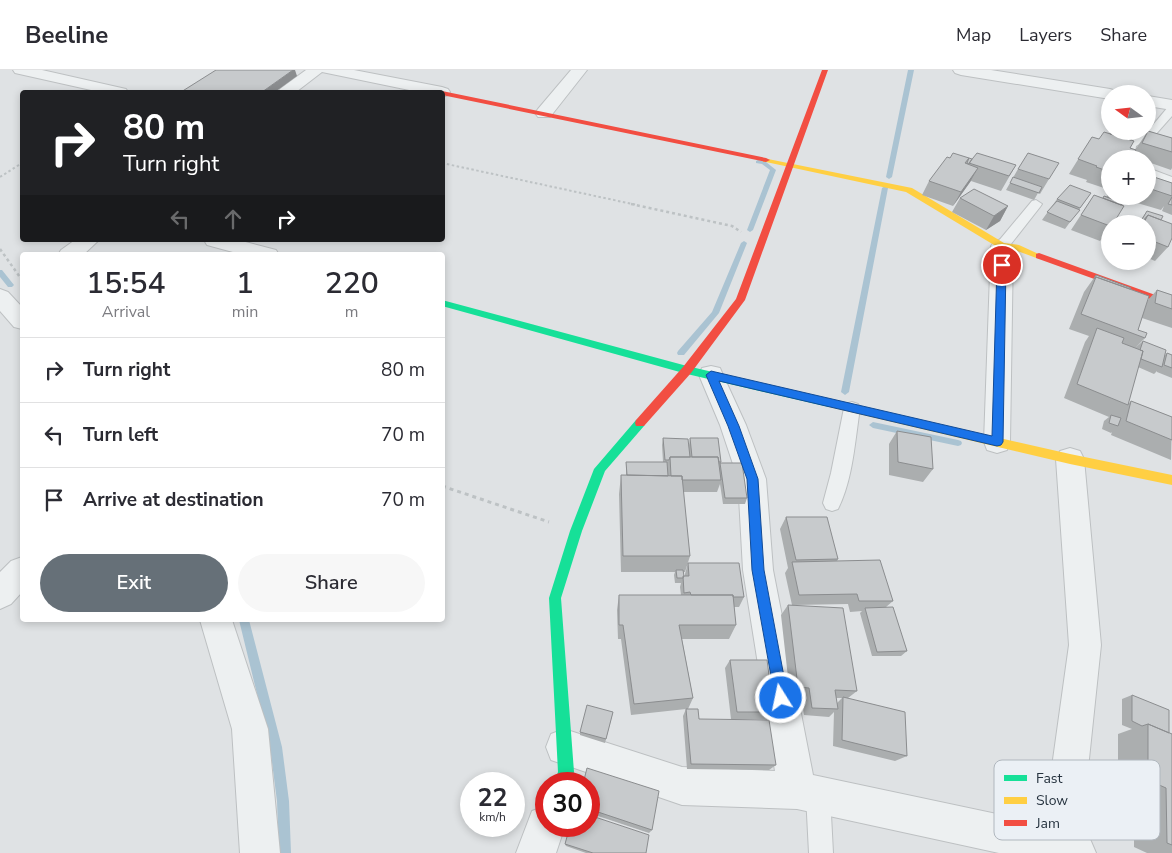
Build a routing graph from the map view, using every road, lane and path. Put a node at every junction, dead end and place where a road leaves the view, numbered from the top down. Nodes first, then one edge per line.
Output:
1 (20, 70) edge
2 (316, 70) edge
3 (329, 70) edge
4 (579, 70) edge
5 (825, 70) edge
6 (961, 70) edge
7 (111, 90) edge
8 (289, 90) edge
9 (427, 90) edge
10 (1101, 93) edge
11 (445, 94) edge
12 (1156, 103) edge
13 (1172, 107) edge
14 (544, 113) junction
15 (1130, 150) edge
16 (20, 164) edge
17 (790, 164) junction
18 (445, 165) edge
19 (1156, 175) edge
20 (0, 177) edge
21 (1172, 181) edge
22 (1036, 204) dead end
23 (85, 242) edge
24 (221, 242) edge
25 (762, 245) junction
26 (1002, 246) junction
27 (0, 249) edge
28 (72, 252) edge
29 (257, 252) edge
30 (20, 277) edge
31 (7, 299) edge
32 (445, 304) edge
33 (1172, 304) edge
34 (20, 317) edge
35 (699, 373) junction
36 (852, 408) junction
37 (997, 442) junction
38 (1070, 459) junction
39 (1172, 480) edge
40 (445, 487) edge
41 (832, 503) dead end
42 (576, 531) junction
43 (20, 573) edge
44 (0, 594) edge
45 (217, 622) edge
46 (564, 747) junction
47 (1073, 760) edge
48 (566, 772) edge
49 (807, 792) junction
50 (994, 834) edge
51 (542, 837) edge
52 (1019, 840) edge
53 (1063, 850) edge
54 (260, 853) edge
55 (536, 853) edge
56 (821, 853) edge

1 - 7 street
2 - 8 street
3 - 9 street
4 - 14 street
5 - 17 street
6 - 10 street
11 - 14 street
12 - 13 street
13 - 15 lane
14 - 17 street
16 - 20 path
17 - 25 street
17 - 26 street
18 - 25 path
19 - 21 lane
22 - 26 lane
23 - 28 street
24 - 29 street
25 - 35 street
26 - 33 street
26 - 37 street
27 - 30 path
31 - 34 street
32 - 35 street
35 - 36 street
35 - 42 street
35 - 49 street
36 - 37 street
36 - 41 lane
37 - 38 street
38 - 39 street
38 - 47 street
40 - 42 path
42 - 46 street
43 - 44 street
45 - 54 street
46 - 48 street
46 - 49 street
49 - 50 street
49 - 56 lane
51 - 55 street
52 - 53 street

